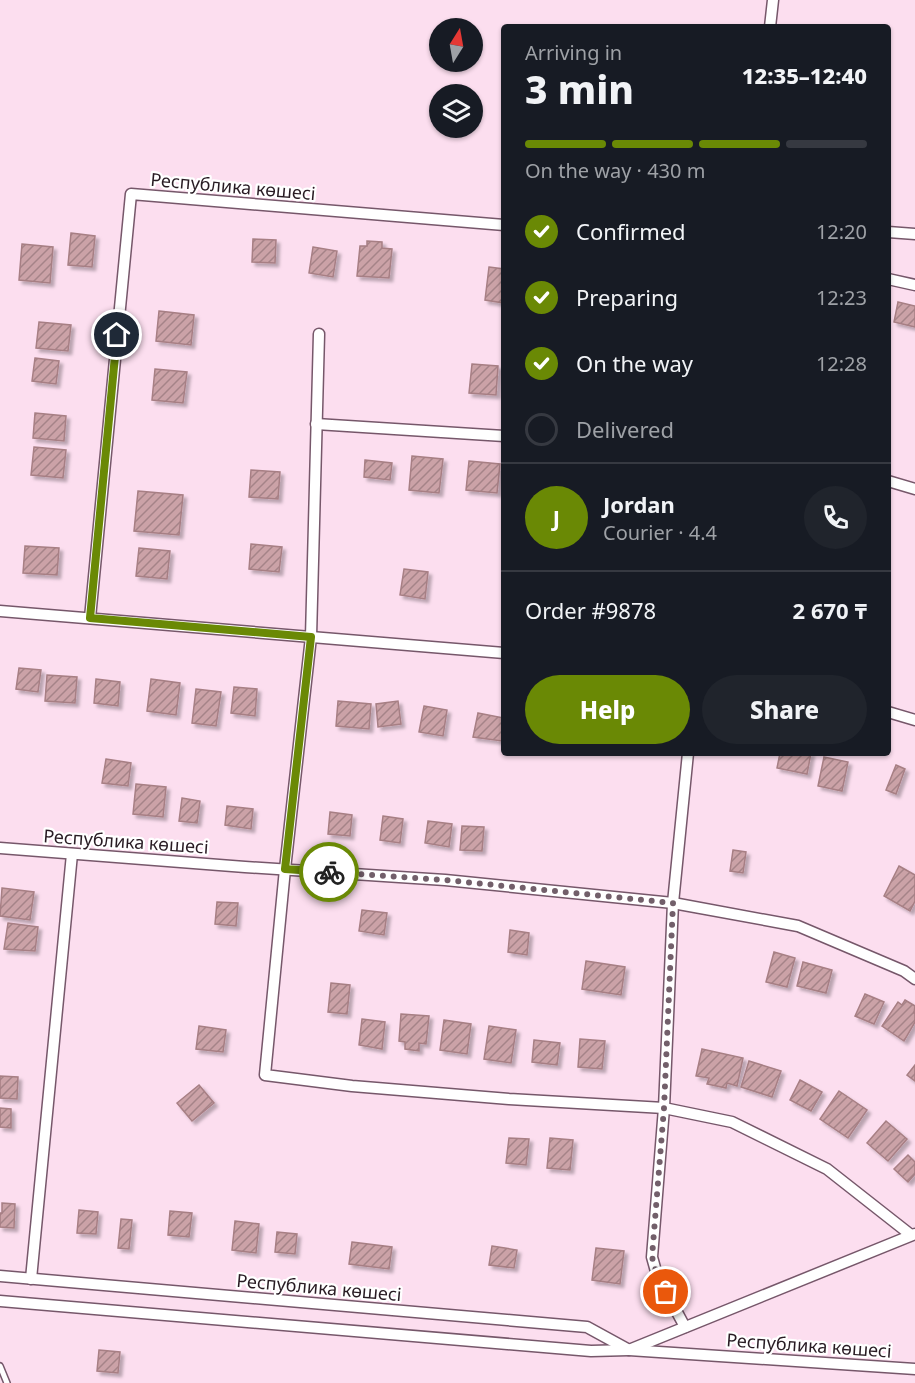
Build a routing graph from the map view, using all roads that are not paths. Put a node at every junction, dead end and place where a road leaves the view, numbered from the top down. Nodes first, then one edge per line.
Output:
1 (773, 0) edge
2 (770, 24) edge
3 (501, 225) edge
4 (891, 232) edge
5 (915, 234) edge
6 (891, 280) edge
7 (915, 285) edge
8 (319, 334) dead end
9 (316, 424) junction
10 (501, 436) edge
11 (891, 482) edge
12 (915, 489) edge
13 (0, 611) edge
14 (90, 618) junction
15 (311, 637) junction
16 (501, 653) edge
17 (891, 713) edge
18 (915, 720) edge
19 (688, 756) edge
20 (0, 848) edge
21 (72, 854) junction
22 (285, 869) junction
23 (673, 903) junction
24 (915, 979) edge
25 (664, 1108) junction
26 (913, 1234) edge
27 (0, 1276) edge
28 (31, 1279) junction
29 (0, 1301) edge
30 (685, 1327) junction
31 (629, 1350) junction
32 (0, 1366) edge
33 (915, 1369) edge
34 (7, 1383) edge

1 - 2 street
3 - 14 street, Республика көшесі
4 - 5 street
6 - 7 street
8 - 9 street, Республика көшесі
9 - 10 street
9 - 15 street, Республика көшесі
11 - 12 street
13 - 14 street
14 - 15 street
15 - 16 street
15 - 22 street, Республика көшесі
17 - 18 street
19 - 23 street
20 - 21 street, Республика көшесі
21 - 22 street, Республика көшесі
21 - 28 street
22 - 23 street, Республика көшесі
22 - 25 street, Республика көшесі
23 - 24 street, Республика көшесі
23 - 25 street
25 - 26 street, Республика көшесі
25 - 30 street
26 - 30 street, Республика көшесі
27 - 28 street, Республика көшесі
28 - 31 street, Республика көшесі
29 - 31 street
30 - 31 street, Республика көшесі
31 - 33 street, Республика көшесі
32 - 34 lane

